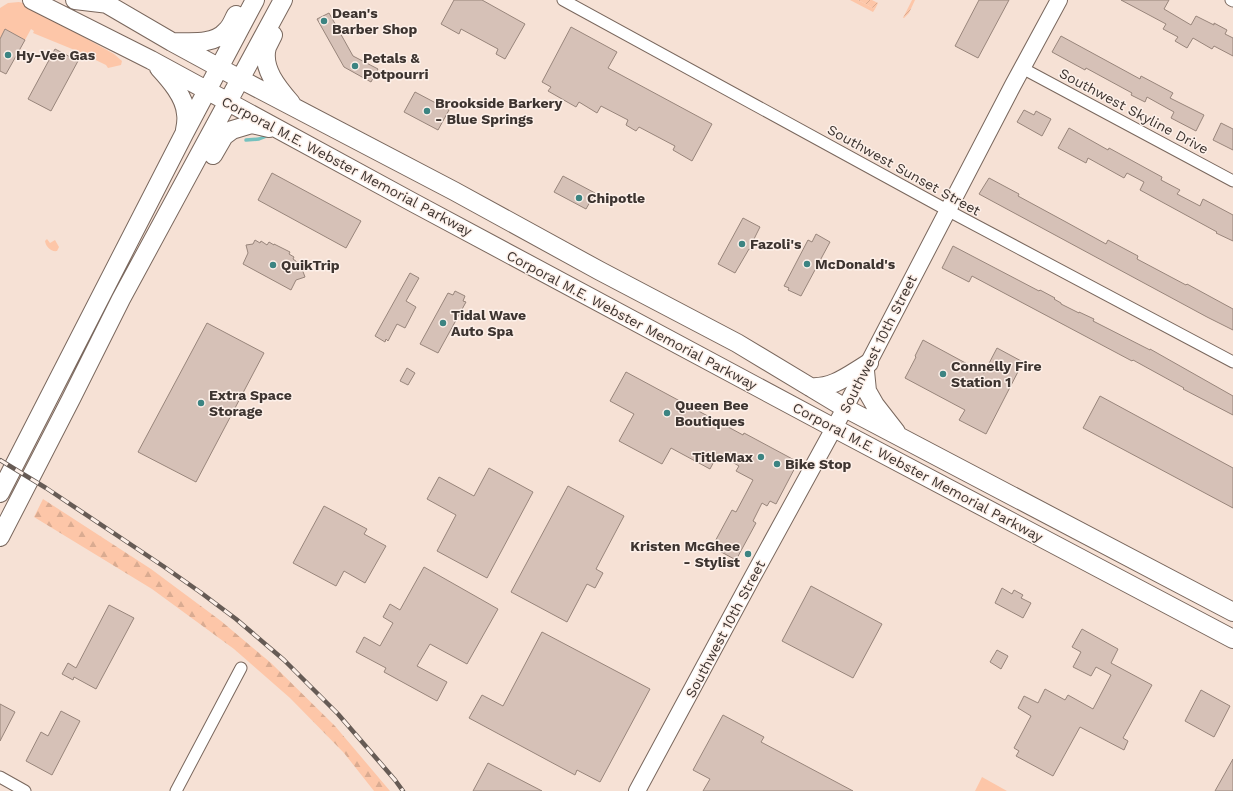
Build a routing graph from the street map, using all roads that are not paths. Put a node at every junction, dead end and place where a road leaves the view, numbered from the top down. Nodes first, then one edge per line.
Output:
1 (32, 0) edge
2 (75, 0) edge
3 (244, 0) edge
4 (255, 0) edge
5 (563, 0) edge
6 (1059, 0) edge
7 (282, 1) edge
8 (105, 2) edge
9 (172, 42) junction
10 (151, 60) junction
11 (220, 68) junction
12 (1022, 68) junction
13 (240, 79) junction
14 (207, 90) junction
15 (228, 102) junction
16 (294, 107) junction
17 (184, 134) junction
18 (286, 134) junction
19 (1233, 181) edge
20 (172, 205) junction
21 (947, 210) junction
22 (1233, 362) edge
23 (867, 367) junction
24 (810, 387) junction
25 (846, 408) junction
26 (834, 428) junction
27 (901, 437) junction
28 (975, 476) junction
29 (0, 493) edge
30 (967, 498) junction
31 (0, 537) edge
32 (1233, 612) edge
33 (1233, 639) edge
34 (241, 668) dead end
35 (0, 777) edge
36 (25, 791) edge
37 (176, 791) edge
38 (637, 791) edge

1 - 10 main road, Corporal M.E. Webster Memorial Parkway
2 - 8 main road
3 - 9 main road
4 - 11 main road
5 - 21 street, Southwest Sunset Street
6 - 12 street, Southwest 10th Street
7 - 13 main road
7 - 16 main road
8 - 9 main road, Corporal M.E. Webster Memorial Parkway
9 - 11 main road, Corporal M.E. Webster Memorial Parkway
10 - 14 main road, Corporal M.E. Webster Memorial Parkway
10 - 17 main road
11 - 13 main road, Corporal M.E. Webster Memorial Parkway
11 - 14 main road
12 - 19 street, Southwest Skyline Drive
12 - 21 street, Southwest 10th Street
13 - 15 main road
13 - 16 main road, Corporal M.E. Webster Memorial Parkway
14 - 15 main road, Corporal M.E. Webster Memorial Parkway
14 - 17 main road
15 - 18 main road, Corporal M.E. Webster Memorial Parkway
15 - 20 main road
16 - 24 main road, Corporal M.E. Webster Memorial Parkway
17 - 29 main road
18 - 20 main road
18 - 26 main road, Corporal M.E. Webster Memorial Parkway
20 - 31 main road
21 - 22 street, Southwest Sunset Street
21 - 23 street, Southwest 10th Street
23 - 24 main road
23 - 25 street, Southwest 10th Street
23 - 27 main road
24 - 25 main road, Corporal M.E. Webster Memorial Parkway
25 - 26 street, Southwest 10th Street
25 - 27 main road, Corporal M.E. Webster Memorial Parkway
26 - 30 main road, Corporal M.E. Webster Memorial Parkway
26 - 38 street, Southwest 10th Street
27 - 28 main road, Corporal M.E. Webster Memorial Parkway
28 - 30 main road
28 - 32 main road, Corporal M.E. Webster Memorial Parkway
30 - 33 main road, Corporal M.E. Webster Memorial Parkway
34 - 37 street
35 - 36 street

